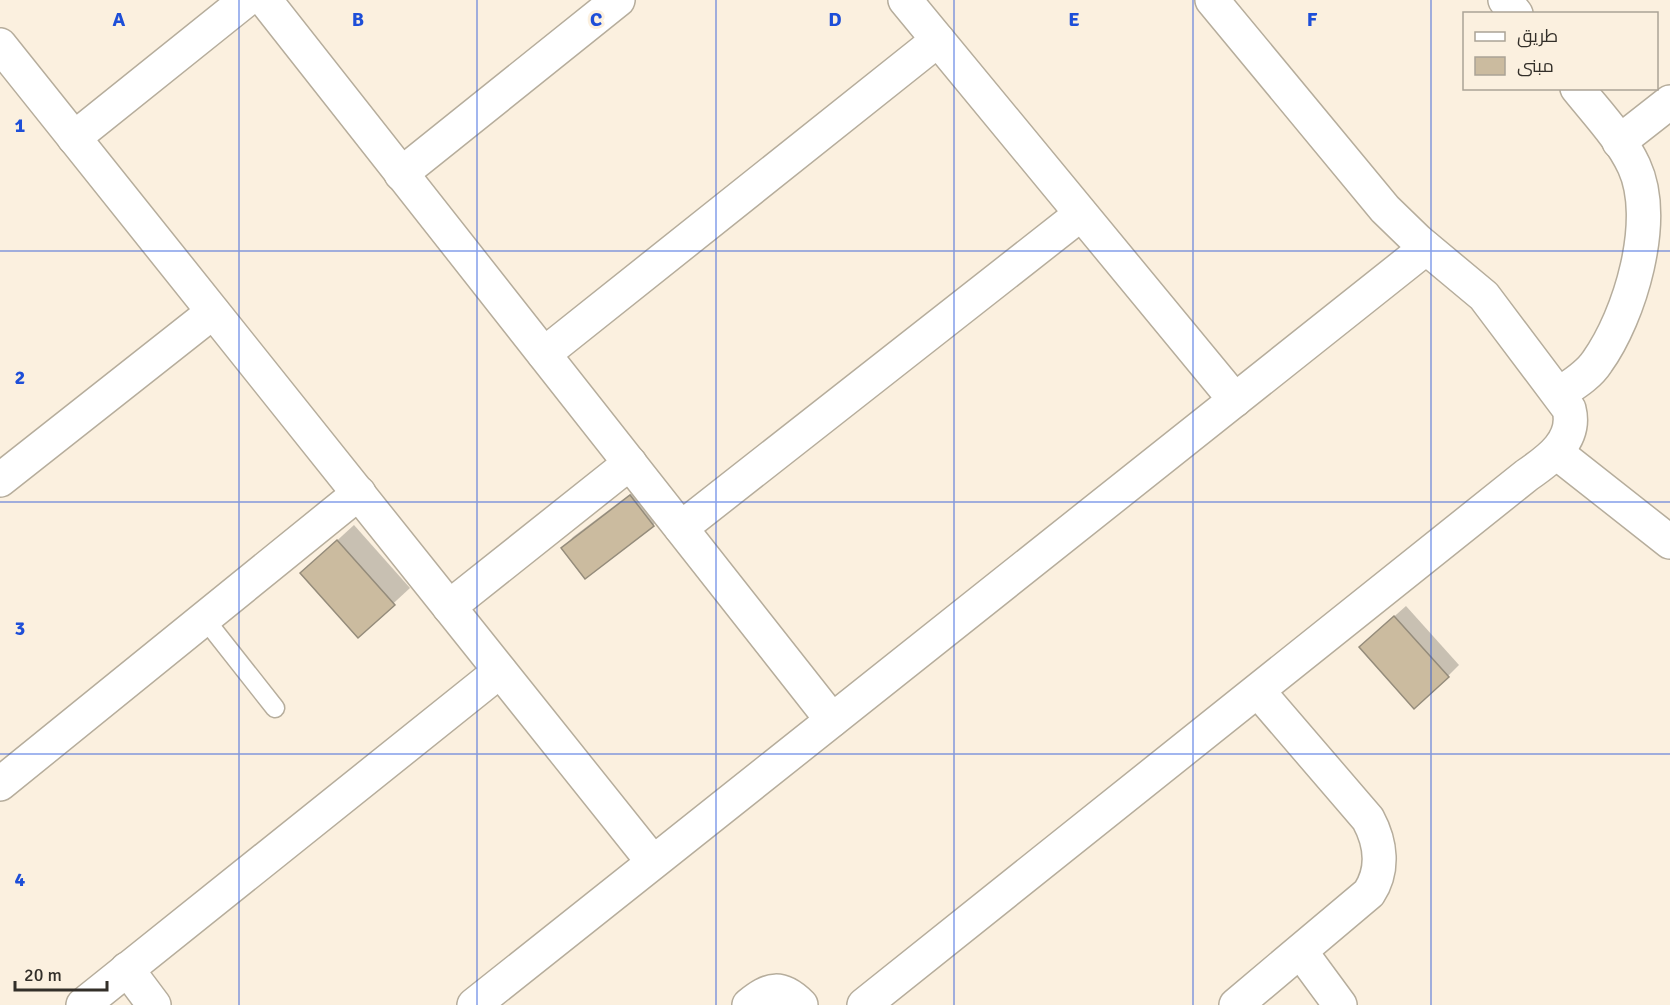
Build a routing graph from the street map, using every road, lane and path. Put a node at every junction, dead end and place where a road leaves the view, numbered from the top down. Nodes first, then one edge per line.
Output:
1 (246, 0) edge
2 (265, 0) edge
3 (618, 0) edge
4 (905, 0) edge
5 (1212, 0) edge
6 (1505, 0) edge
7 (1514, 12) edge
8 (938, 40) junction
9 (0, 45) edge
10 (1579, 90) edge
11 (1670, 102) edge
12 (74, 138) junction
13 (1619, 142) junction
14 (401, 174) junction
15 (1081, 214) junction
16 (1426, 248) junction
17 (213, 312) junction
18 (544, 354) junction
19 (1558, 394) junction
20 (1235, 400) junction
21 (1557, 453) junction
22 (630, 464) junction
23 (0, 480) edge
24 (359, 494) junction
25 (681, 528) junction
26 (1670, 542) edge
27 (449, 607) junction
28 (204, 618) junction
29 (500, 671) junction
30 (1258, 691) junction
31 (275, 708) dead end
32 (832, 720) junction
33 (0, 784) edge
34 (653, 862) junction
35 (1301, 952) junction
36 (128, 969) junction
37 (491, 1000) edge
38 (83, 1005) edge
39 (154, 1005) edge
40 (749, 1005) edge
41 (801, 1005) edge
42 (864, 1005) edge
43 (1236, 1005) edge
44 (1340, 1005) edge

1 - 12 street
2 - 14 street
3 - 14 street
4 - 8 street
5 - 16 street
6 - 7 street
8 - 15 street
8 - 18 street
9 - 12 street
10 - 13 street
11 - 13 street
12 - 17 street
13 - 19 street
14 - 18 street
15 - 20 street
15 - 25 street
16 - 19 street
16 - 20 street
17 - 23 street
17 - 24 street
18 - 22 street
19 - 21 street
20 - 32 street
21 - 26 street
21 - 30 street
22 - 25 street
22 - 27 street
24 - 27 street
24 - 28 street
25 - 32 street
27 - 29 street
28 - 31 lane
28 - 33 street
29 - 34 street
29 - 36 street
30 - 35 street
30 - 42 street
32 - 34 street
34 - 37 street
35 - 43 street
35 - 44 street
36 - 38 street
36 - 39 street
40 - 41 street

